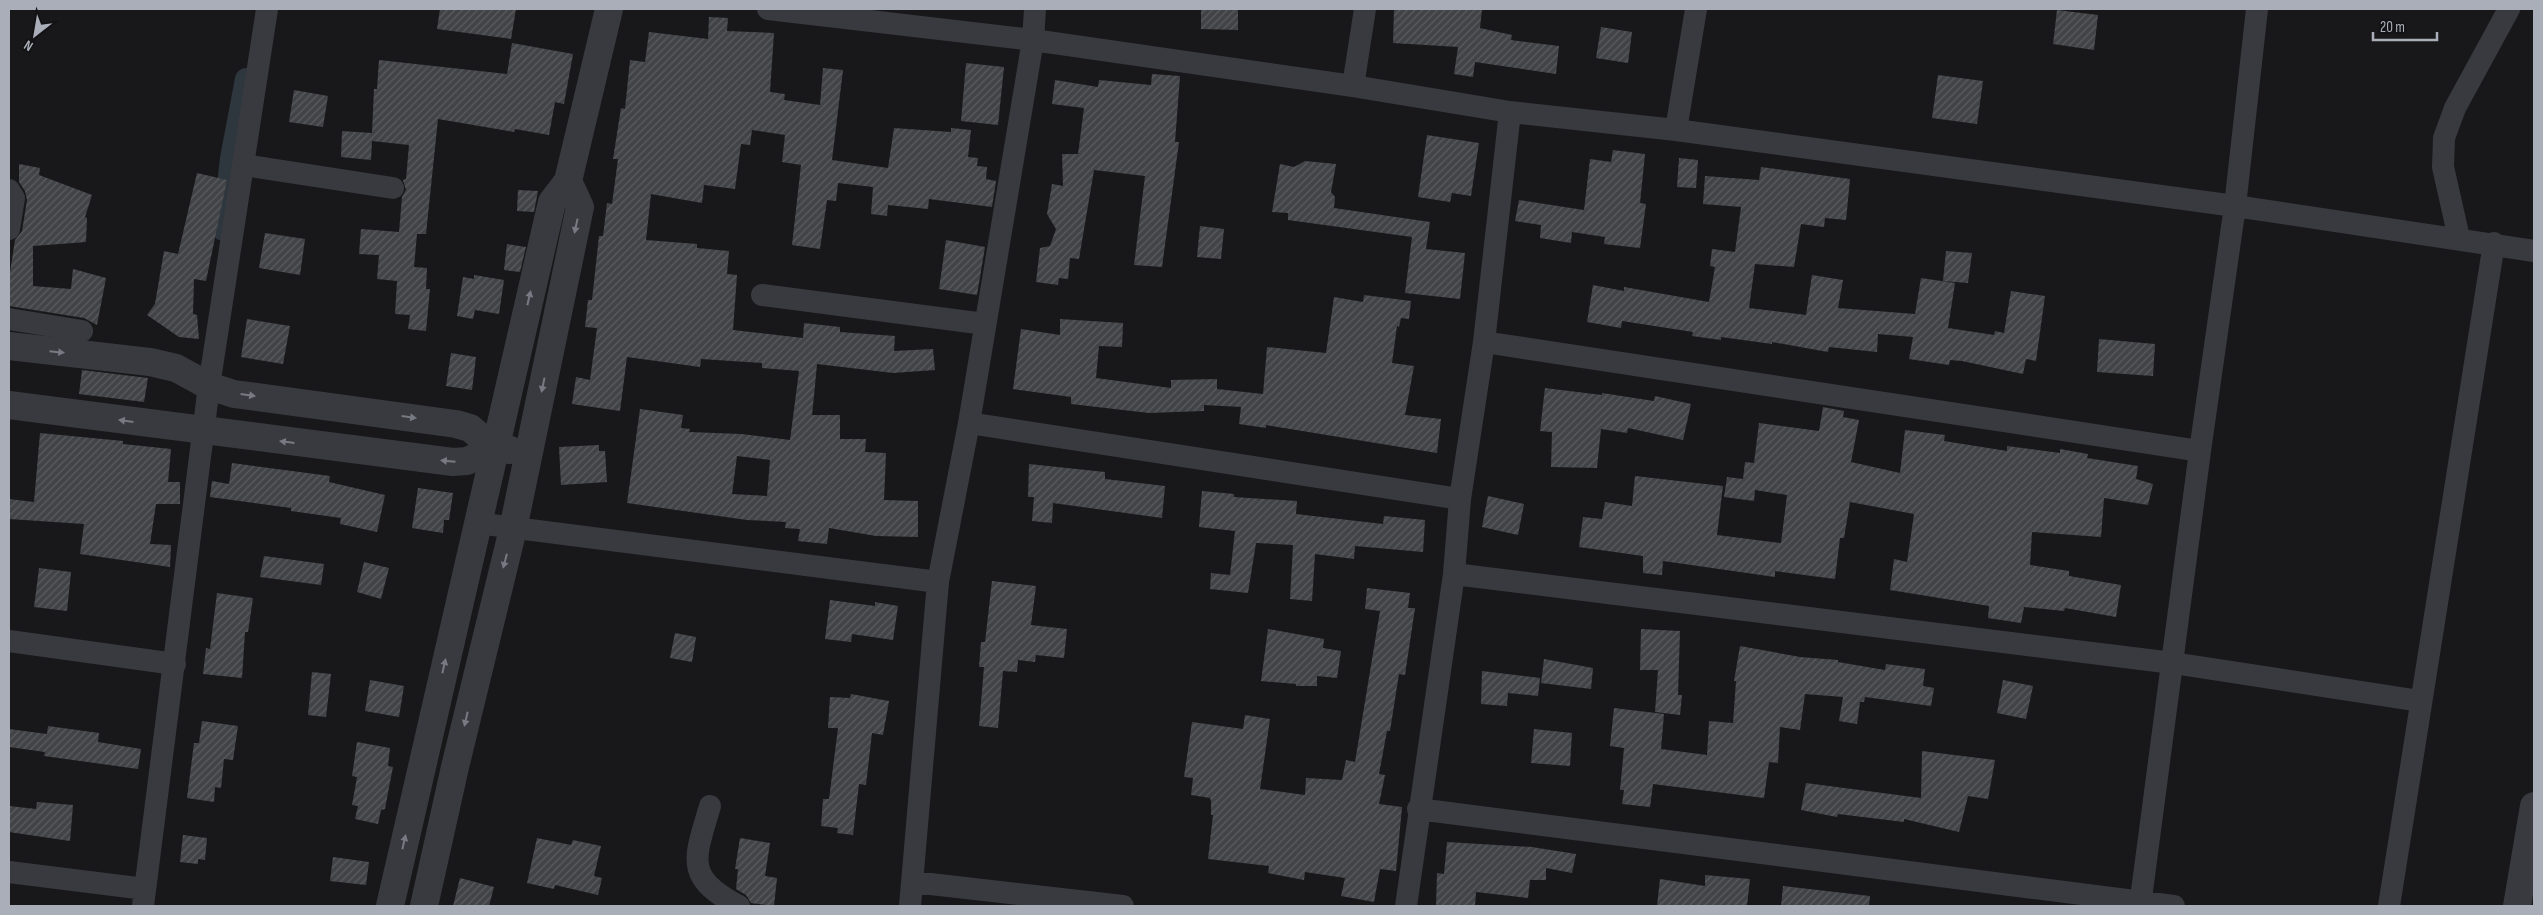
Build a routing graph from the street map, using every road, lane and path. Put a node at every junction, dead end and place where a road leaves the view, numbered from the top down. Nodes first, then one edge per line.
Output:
1 (267, 9) edge
2 (609, 9) edge
3 (768, 9) edge
4 (1036, 9) edge
5 (1364, 9) edge
6 (1696, 9) edge
7 (2257, 9) edge
8 (2509, 9) edge
9 (1033, 40) junction
10 (1353, 86) junction
11 (1510, 112) junction
12 (1676, 130) junction
13 (243, 165) junction
14 (568, 181) junction
15 (393, 188) dead end
16 (9, 190) edge
17 (2235, 206) junction
18 (9, 229) edge
19 (2458, 238) junction
20 (2494, 243) junction
21 (2534, 251) edge
22 (762, 295) dead end
23 (9, 319) edge
24 (985, 324) junction
25 (82, 331) dead end
26 (520, 336) junction
27 (552, 342) junction
28 (1484, 342) junction
29 (9, 346) edge
30 (209, 386) junction
31 (9, 405) edge
32 (969, 423) junction
33 (203, 431) junction
34 (494, 448) junction
35 (2200, 451) junction
36 (528, 453) junction
37 (1460, 499) junction
38 (477, 523) junction
39 (514, 529) junction
40 (1454, 574) junction
41 (938, 582) junction
42 (459, 599) junction
43 (493, 607) junction
44 (9, 641) edge
45 (2174, 663) junction
46 (175, 664) junction
47 (2420, 701) junction
48 (710, 806) dead end
49 (2534, 806) edge
50 (1418, 809) junction
51 (9, 872) edge
52 (396, 880) junction
53 (913, 882) junction
54 (426, 896) edge
55 (144, 898) edge
56 (2140, 904) edge
57 (390, 906) edge
58 (738, 906) edge
59 (910, 906) edge
60 (1122, 906) edge
61 (1406, 906) edge
62 (2174, 906) edge
63 (2388, 906) edge
64 (2517, 906) edge

1 - 13 street
2 - 14 street
3 - 9 street
4 - 9 street
5 - 10 street
6 - 12 street
7 - 17 street
8 - 19 street
9 - 10 street
9 - 24 street
10 - 11 street
11 - 12 street
11 - 28 street
12 - 17 street
13 - 15 street
13 - 30 street
26 -> 14 street
14 -> 27 street
16 - 18 street
17 - 19 street
17 - 35 street
19 - 20 street
20 - 21 street
20 - 47 street
22 - 24 street
23 - 25 street
24 - 32 street
26 - 27 street
26 - 34 street
27 -> 36 street
28 - 35 street
28 - 37 street
29 -> 30 street
30 - 33 street
30 -> 34 street
33 -> 31 street
32 - 37 street
32 - 41 street
34 -> 33 street
33 - 46 street
34 - 36 street
34 - 38 street
35 - 45 street
36 - 39 street
37 - 40 street
38 - 39 street
38 - 42 street
39 - 41 street
39 -> 43 street
40 - 45 street
40 - 50 street
41 - 53 street
42 - 43 street
52 -> 42 street
43 -> 54 street
44 - 46 street
45 - 47 street
45 - 56 street
46 - 55 street
47 - 63 street
48 - 58 street
49 - 64 street
50 - 56 street
50 - 61 street
51 - 55 street
52 - 54 street
52 - 57 street
53 - 59 street
53 - 60 street
56 - 62 street

